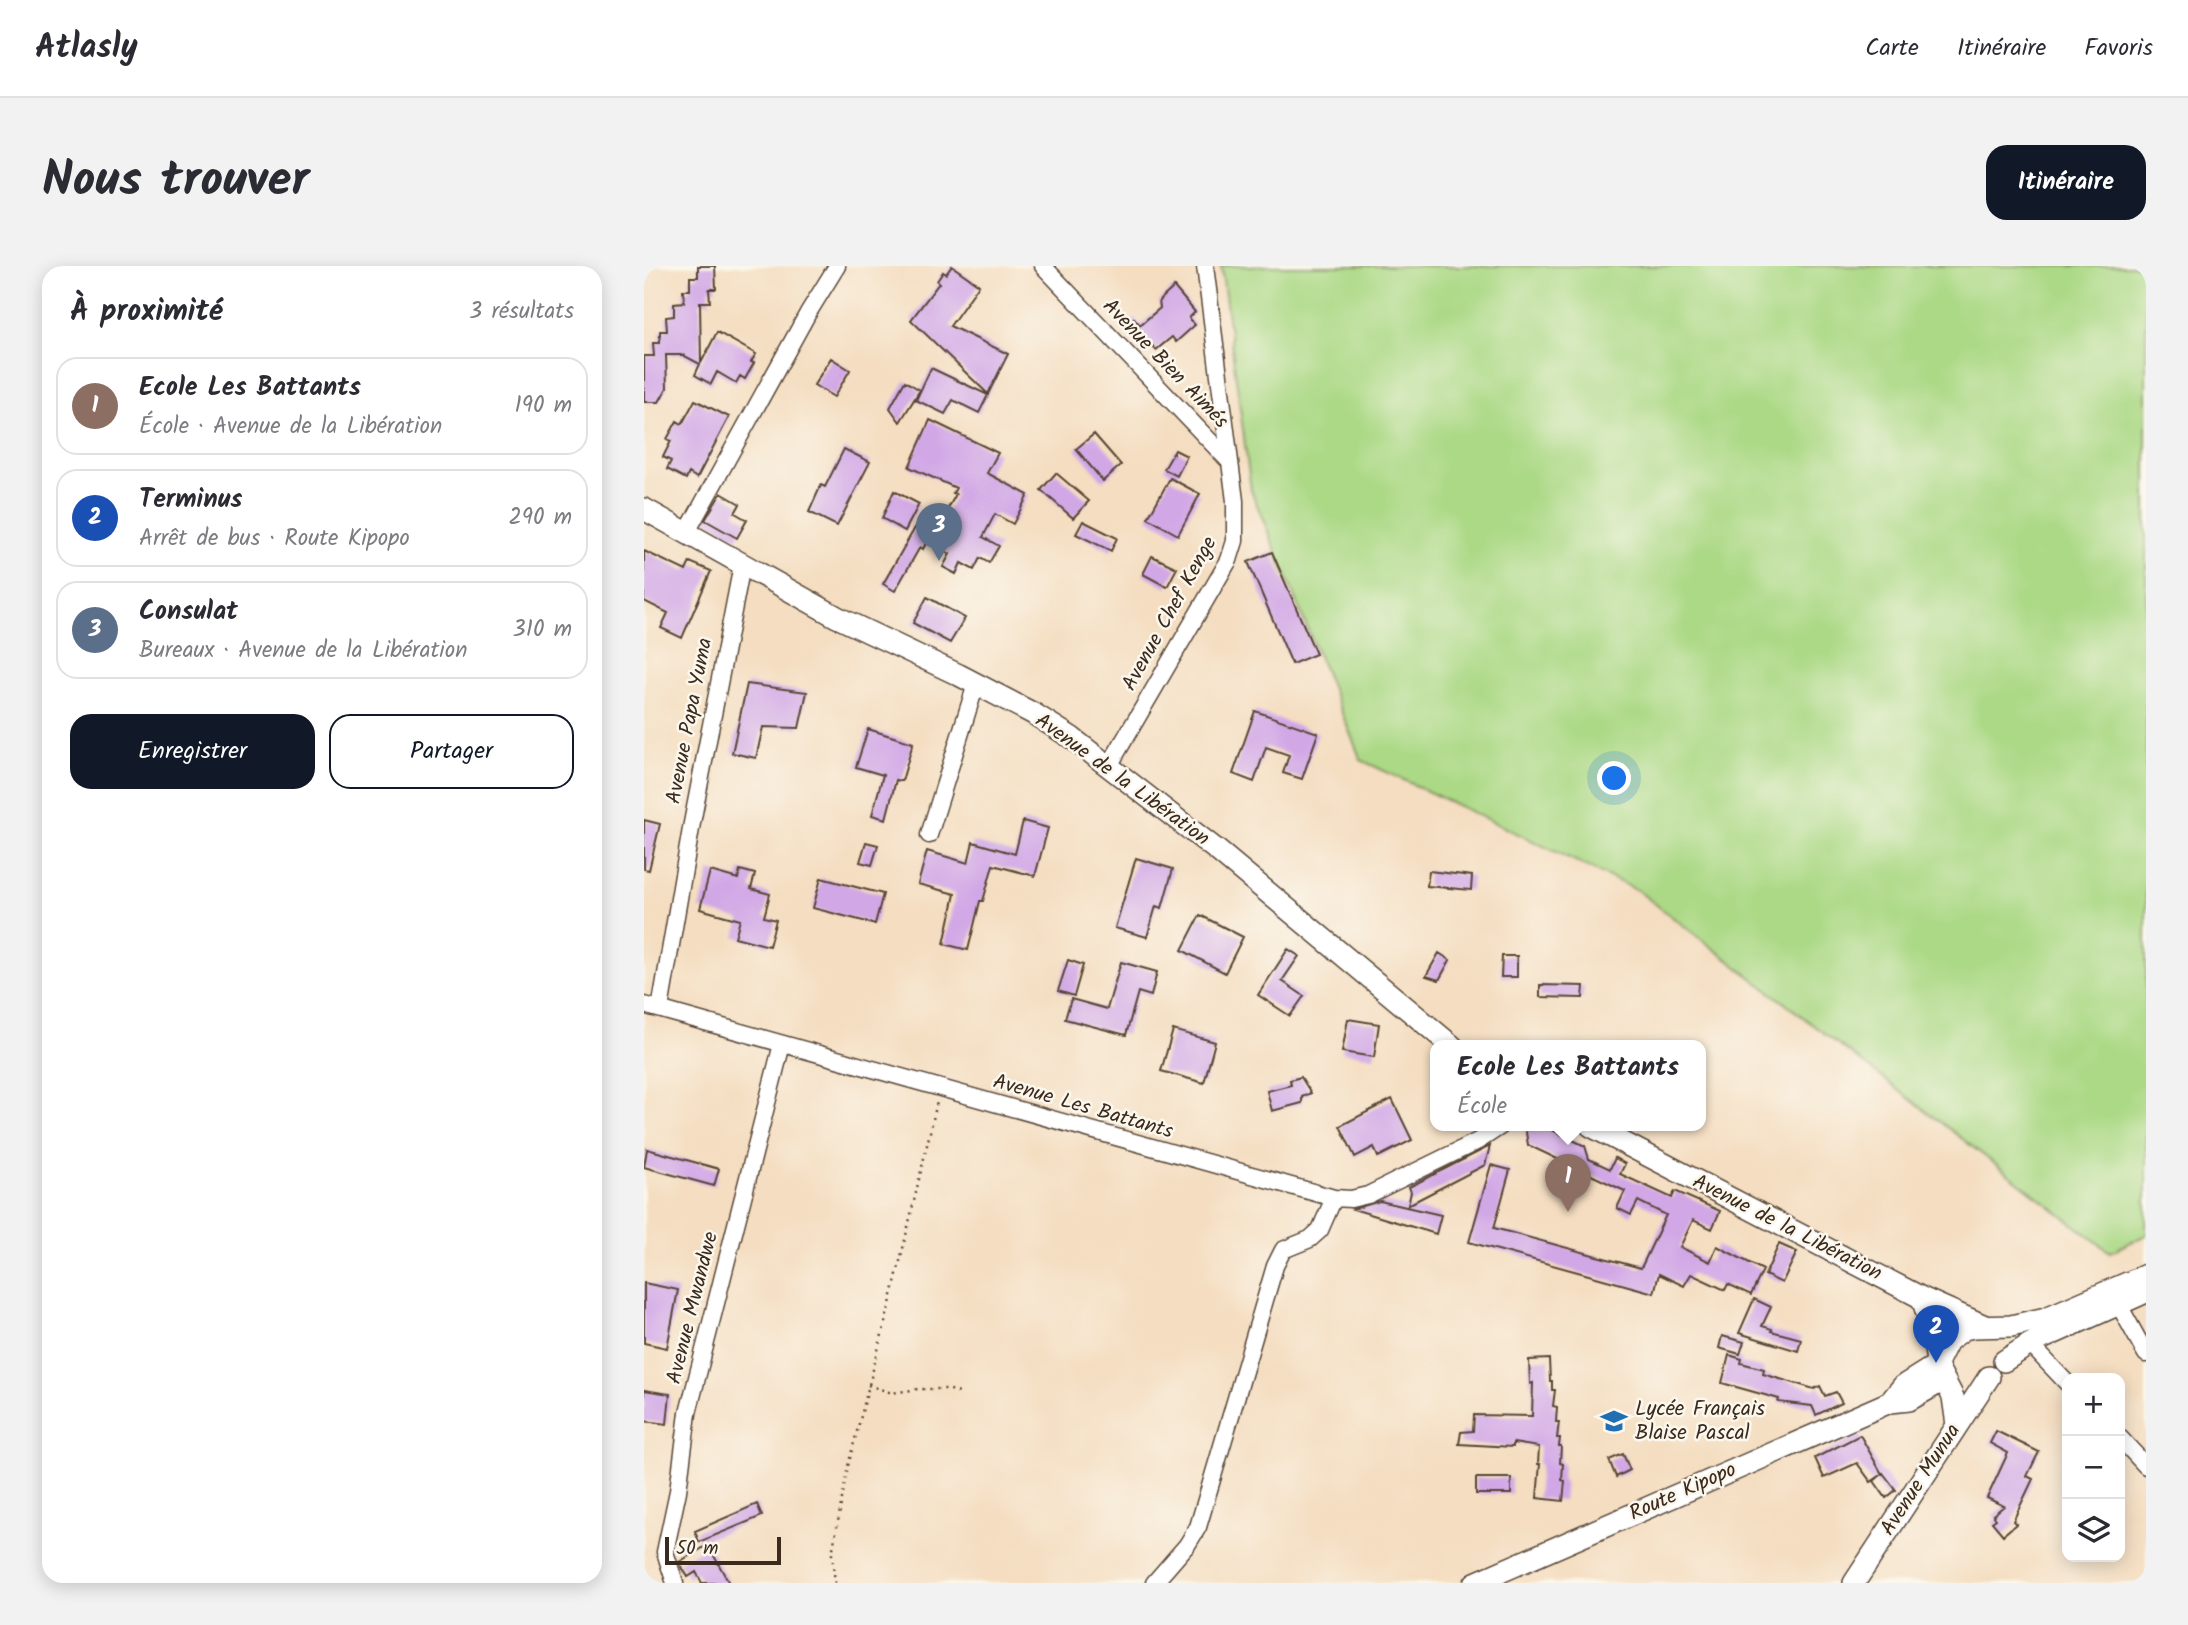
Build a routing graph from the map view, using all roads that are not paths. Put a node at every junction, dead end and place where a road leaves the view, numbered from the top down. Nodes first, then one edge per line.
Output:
1 (836, 266) edge
2 (1043, 266) edge
3 (1205, 266) edge
4 (1228, 460) junction
5 (644, 509) edge
6 (687, 532) junction
7 (742, 565) junction
8 (976, 684) junction
9 (1109, 766) junction
10 (929, 835) dead end
11 (652, 1007) edge
12 (1445, 1040) edge
13 (782, 1044) junction
14 (1493, 1131) edge
15 (1601, 1131) edge
16 (1334, 1198) junction
17 (2146, 1275) edge
18 (2146, 1293) edge
19 (1922, 1298) junction
20 (2119, 1305) junction
21 (1989, 1326) junction
22 (2030, 1344) junction
23 (2146, 1354) edge
24 (1996, 1370) junction
25 (1942, 1372) junction
26 (2062, 1379) edge
27 (1957, 1425) junction
28 (2125, 1443) edge
29 (2146, 1466) edge
30 (676, 1583) edge
31 (1154, 1583) edge
32 (1475, 1583) edge
33 (1854, 1583) edge

1 - 6 street
2 - 4 street, Avenue Bien Aimés
3 - 4 street, Avenue Chef Kenge
4 - 9 street, Avenue Chef Kenge
5 - 6 street, Avenue de la Libération
6 - 7 street, Avenue de la Libération
7 - 8 street, Avenue de la Libération
7 - 11 street, Avenue Papa Yuma
8 - 9 street, Avenue de la Libération
8 - 10 street
9 - 12 street, Avenue de la Libération
11 - 13 street, Avenue Les Battants
13 - 16 street, Avenue Les Battants
13 - 30 street, Avenue Mwandwe
14 - 16 street, Avenue Les Battants
15 - 19 street, Avenue de la Libération
16 - 31 street
17 - 21 street
18 - 20 street, Route Kipopo
19 - 21 street, Avenue de la Libération
19 - 25 street
20 - 22 street, Route Kipopo
20 - 23 street
21 - 24 street
21 - 25 street
22 - 24 street, Route Kipopo
22 - 26 street
24 - 25 street, Route Kipopo
24 - 27 street, Avenue Munua
25 - 27 street
25 - 32 street, Route Kipopo
27 - 33 street, Avenue Munua
28 - 29 street

